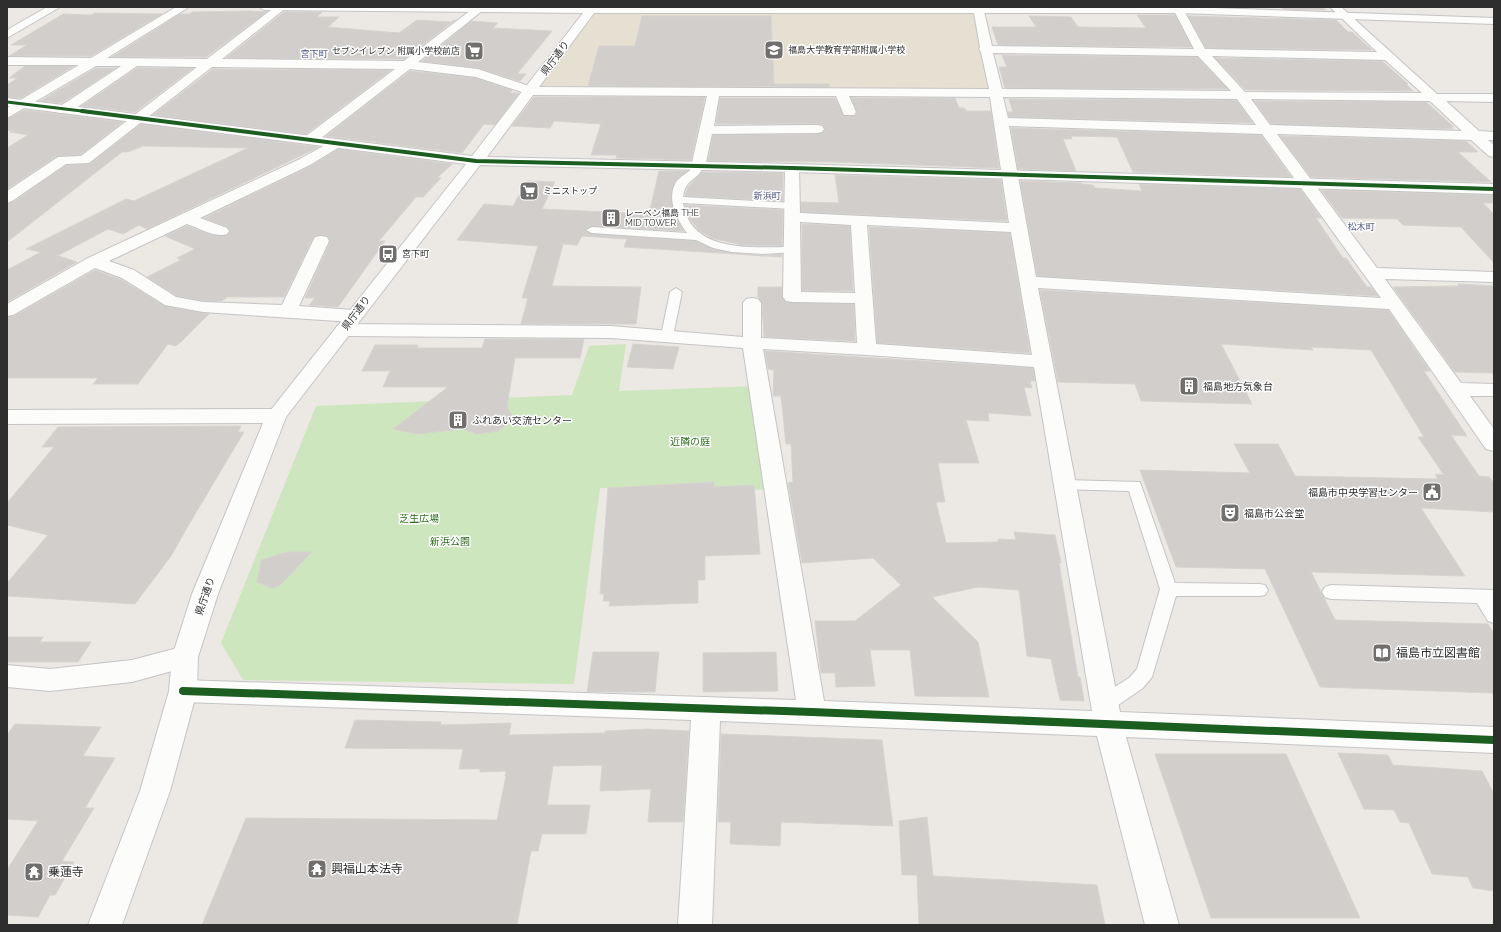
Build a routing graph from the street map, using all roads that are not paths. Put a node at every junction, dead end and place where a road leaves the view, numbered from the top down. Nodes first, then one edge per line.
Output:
1 (56, 7) edge
2 (184, 7) edge
3 (264, 7) edge
4 (282, 7) edge
5 (374, 7) edge
6 (1336, 7) edge
7 (481, 8) edge
8 (592, 8) edge
9 (978, 8) edge
10 (1178, 8) edge
11 (1346, 16) junction
12 (1494, 21) edge
13 (7, 35) edge
14 (986, 49) junction
15 (1201, 52) junction
16 (1390, 56) junction
17 (7, 61) edge
18 (93, 61) junction
19 (135, 62) junction
20 (211, 63) junction
21 (408, 65) junction
22 (531, 91) junction
23 (714, 91) junction
24 (841, 92) junction
25 (995, 92) junction
26 (1240, 94) junction
27 (1434, 97) junction
28 (1494, 98) edge
29 (7, 102) edge
30 (23, 104) junction
31 (64, 110) junction
32 (849, 112) dead end
33 (7, 114) edge
34 (138, 119) junction
35 (1002, 122) junction
36 (817, 129) dead end
37 (705, 130) junction
38 (1265, 130) junction
39 (1475, 136) junction
40 (1494, 136) edge
41 (311, 139) junction
42 (336, 143) junction
43 (1494, 153) edge
44 (476, 160) junction
45 (698, 167) junction
46 (792, 168) junction
47 (1010, 175) junction
48 (1305, 183) junction
49 (1494, 189) edge
50 (7, 198) edge
51 (678, 200) junction
52 (792, 211) junction
53 (186, 218) junction
54 (859, 219) junction
55 (1018, 228) junction
56 (592, 230) dead end
57 (221, 231) dead end
58 (697, 237) junction
59 (321, 241) dead end
60 (791, 250) junction
61 (94, 262) junction
62 (1372, 273) junction
63 (1494, 277) edge
64 (1028, 282) junction
65 (676, 292) dead end
66 (863, 298) junction
67 (752, 303) dead end
68 (1394, 304) junction
69 (7, 311) edge
70 (288, 311) junction
71 (348, 323) junction
72 (667, 336) junction
73 (752, 343) junction
74 (867, 349) junction
75 (1042, 362) junction
76 (1454, 389) junction
77 (1494, 390) edge
78 (276, 416) junction
79 (7, 417) edge
80 (1494, 444) edge
81 (1064, 485) junction
82 (1169, 589) junction
83 (1259, 590) dead end
84 (1331, 592) dead end
85 (1488, 597) edge
86 (1494, 616) edge
87 (185, 657) junction
88 (7, 676) edge
89 (183, 691) junction
90 (706, 708) junction
91 (812, 712) junction
92 (1106, 714) junction
93 (1494, 740) edge
94 (105, 925) edge
95 (695, 925) edge
96 (1162, 925) edge

1 - 13 street
2 - 18 street
3 - 4 street
4 - 5 street
4 - 20 street
5 - 7 street
6 - 11 street
7 - 8 street
7 - 21 street
8 - 9 street
8 - 22 street, 県庁通り
9 - 10 street
9 - 14 street
10 - 11 street
10 - 15 street
11 - 12 street
11 - 16 street
14 - 15 street
14 - 25 street
15 - 16 street
15 - 26 street
16 - 27 street
17 - 18 street
18 - 19 street
18 - 30 street
19 - 20 street
19 - 31 street
20 - 21 street
20 - 34 street
21 - 22 street
21 - 41 street
22 - 23 street
22 - 44 street, 県庁通り
23 - 24 street
23 - 37 street
24 - 25 street
24 - 32 street
25 - 26 street
25 - 35 street
26 - 27 street
26 - 38 street
27 - 28 street
27 - 39 street
29 - 30 street
30 - 31 street
30 - 33 street
31 - 34 street
34 - 41 street
34 - 50 street
35 - 38 street
35 - 47 street
36 - 37 street
37 - 45 street
38 - 39 street
38 - 48 street
39 - 40 street
39 - 43 street
41 - 42 street
42 - 44 street
42 - 53 street
44 - 45 street
44 - 71 street, 県庁通り
45 - 46 street
45 - 51 lane
46 - 47 street
46 - 52 street
47 - 48 street
47 - 55 street
48 - 49 street
48 - 62 street
51 - 52 lane
51 - 58 lane
52 - 54 street
52 - 60 street
53 - 57 street
53 - 61 street
54 - 55 street
54 - 66 street
55 - 64 street
56 - 58 lane
58 - 60 lane
59 - 70 street
60 - 66 street
61 - 69 street
61 - 70 street
62 - 63 street
62 - 68 street
64 - 68 street
64 - 75 street
65 - 72 lane
66 - 74 street
67 - 73 street
68 - 76 street
70 - 71 street
71 - 72 street
71 - 78 street, 県庁通り
72 - 73 street
73 - 74 street
73 - 91 street
74 - 75 street
75 - 81 street
76 - 77 street
76 - 80 street
78 - 79 street
78 - 87 street, 県庁通り
81 - 82 lane
81 - 92 street
82 - 83 lane
82 - 92 lane
84 - 85 lane
85 - 86 lane
87 - 88 street
87 - 89 street, 県庁通り
89 - 90 street
89 - 94 street
90 - 91 street
90 - 95 street
91 - 92 street
92 - 93 street
92 - 96 street

